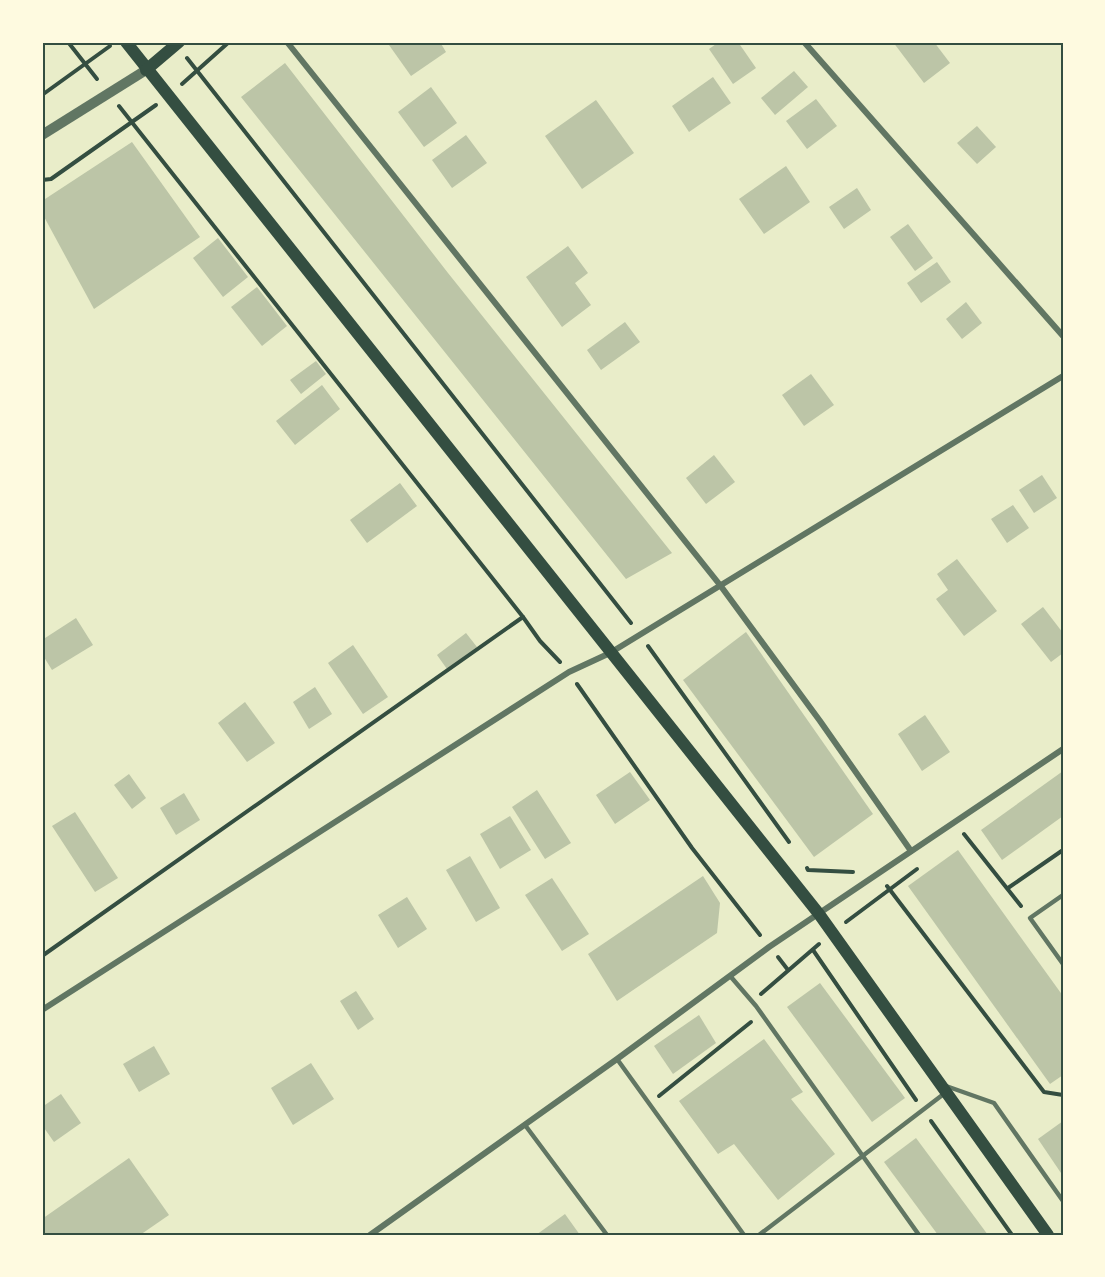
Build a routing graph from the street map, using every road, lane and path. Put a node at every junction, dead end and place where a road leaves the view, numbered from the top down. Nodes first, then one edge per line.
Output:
1 (68, 42) edge
2 (115, 42) edge
3 (126, 42) edge
4 (229, 42) edge
5 (287, 42) edge
6 (804, 42) edge
7 (177, 43) edge
8 (86, 64) junction
9 (146, 69) junction
10 (198, 70) junction
11 (109, 94) junction
12 (42, 95) edge
13 (168, 97) junction
14 (132, 123) junction
15 (42, 135) edge
16 (42, 180) edge
17 (1063, 336) edge
18 (1063, 376) edge
19 (720, 585) junction
20 (523, 617) junction
21 (640, 634) junction
22 (610, 653) junction
23 (569, 672) junction
24 (1063, 749) edge
25 (955, 822) junction
26 (972, 826) dead end
27 (963, 832) junction
28 (954, 840) dead end
29 (1063, 850) edge
30 (795, 851) dead end
31 (911, 851) junction
32 (802, 860) dead end
33 (917, 868) dead end
34 (878, 874) junction
35 (1008, 888) junction
36 (890, 890) junction
37 (1063, 895) edge
38 (819, 914) junction
39 (1030, 918) junction
40 (831, 932) junction
41 (769, 946) junction
42 (813, 950) junction
43 (42, 956) edge
44 (1063, 964) edge
45 (788, 970) junction
46 (731, 977) junction
47 (756, 1006) junction
48 (42, 1010) edge
49 (617, 1059) junction
50 (944, 1088) junction
51 (1063, 1095) edge
52 (649, 1104) junction
53 (922, 1109) junction
54 (525, 1125) junction
55 (862, 1156) junction
56 (1063, 1201) edge
57 (370, 1235) edge
58 (607, 1235) edge
59 (744, 1235) edge
60 (759, 1235) edge
61 (919, 1235) edge
62 (1012, 1235) edge
63 (1048, 1235) edge

1 - 8 path
2 - 8 path
3 - 9 main road
4 - 10 path
5 - 19 street
6 - 17 street
7 - 9 main road
7 - 10 path
8 - 11 path
8 - 12 path
9 - 11 street
9 - 13 main road
10 - 13 path
10 - 21 path
11 - 14 path
11 - 15 street
13 - 14 path
13 - 22 main road
14 - 16 path
14 - 20 path
18 - 19 street
19 - 21 street
19 - 31 street
20 - 23 path
20 - 43 path
21 - 22 street
21 - 30 path
22 - 23 street
22 - 38 main road
23 - 41 path
23 - 48 street
24 - 25 street
25 - 27 path
25 - 31 street
26 - 27 path
27 - 28 path
27 - 35 path
29 - 35 path
31 - 34 street
32 - 34 path
33 - 36 path
34 - 36 path
34 - 38 street
35 - 39 path
36 - 40 path
36 - 51 path
37 - 39 lane
38 - 40 main road
38 - 41 street
39 - 44 lane
40 - 42 path
40 - 50 main road
41 - 45 path
41 - 46 street
42 - 45 path
42 - 53 path
45 - 47 path
46 - 47 lane
46 - 49 street
47 - 52 path
47 - 55 lane
49 - 52 lane
49 - 54 street
50 - 53 lane
50 - 56 lane
50 - 63 main road
52 - 59 lane
53 - 55 lane
53 - 62 path
54 - 57 street
54 - 58 lane
55 - 60 lane
55 - 61 lane

